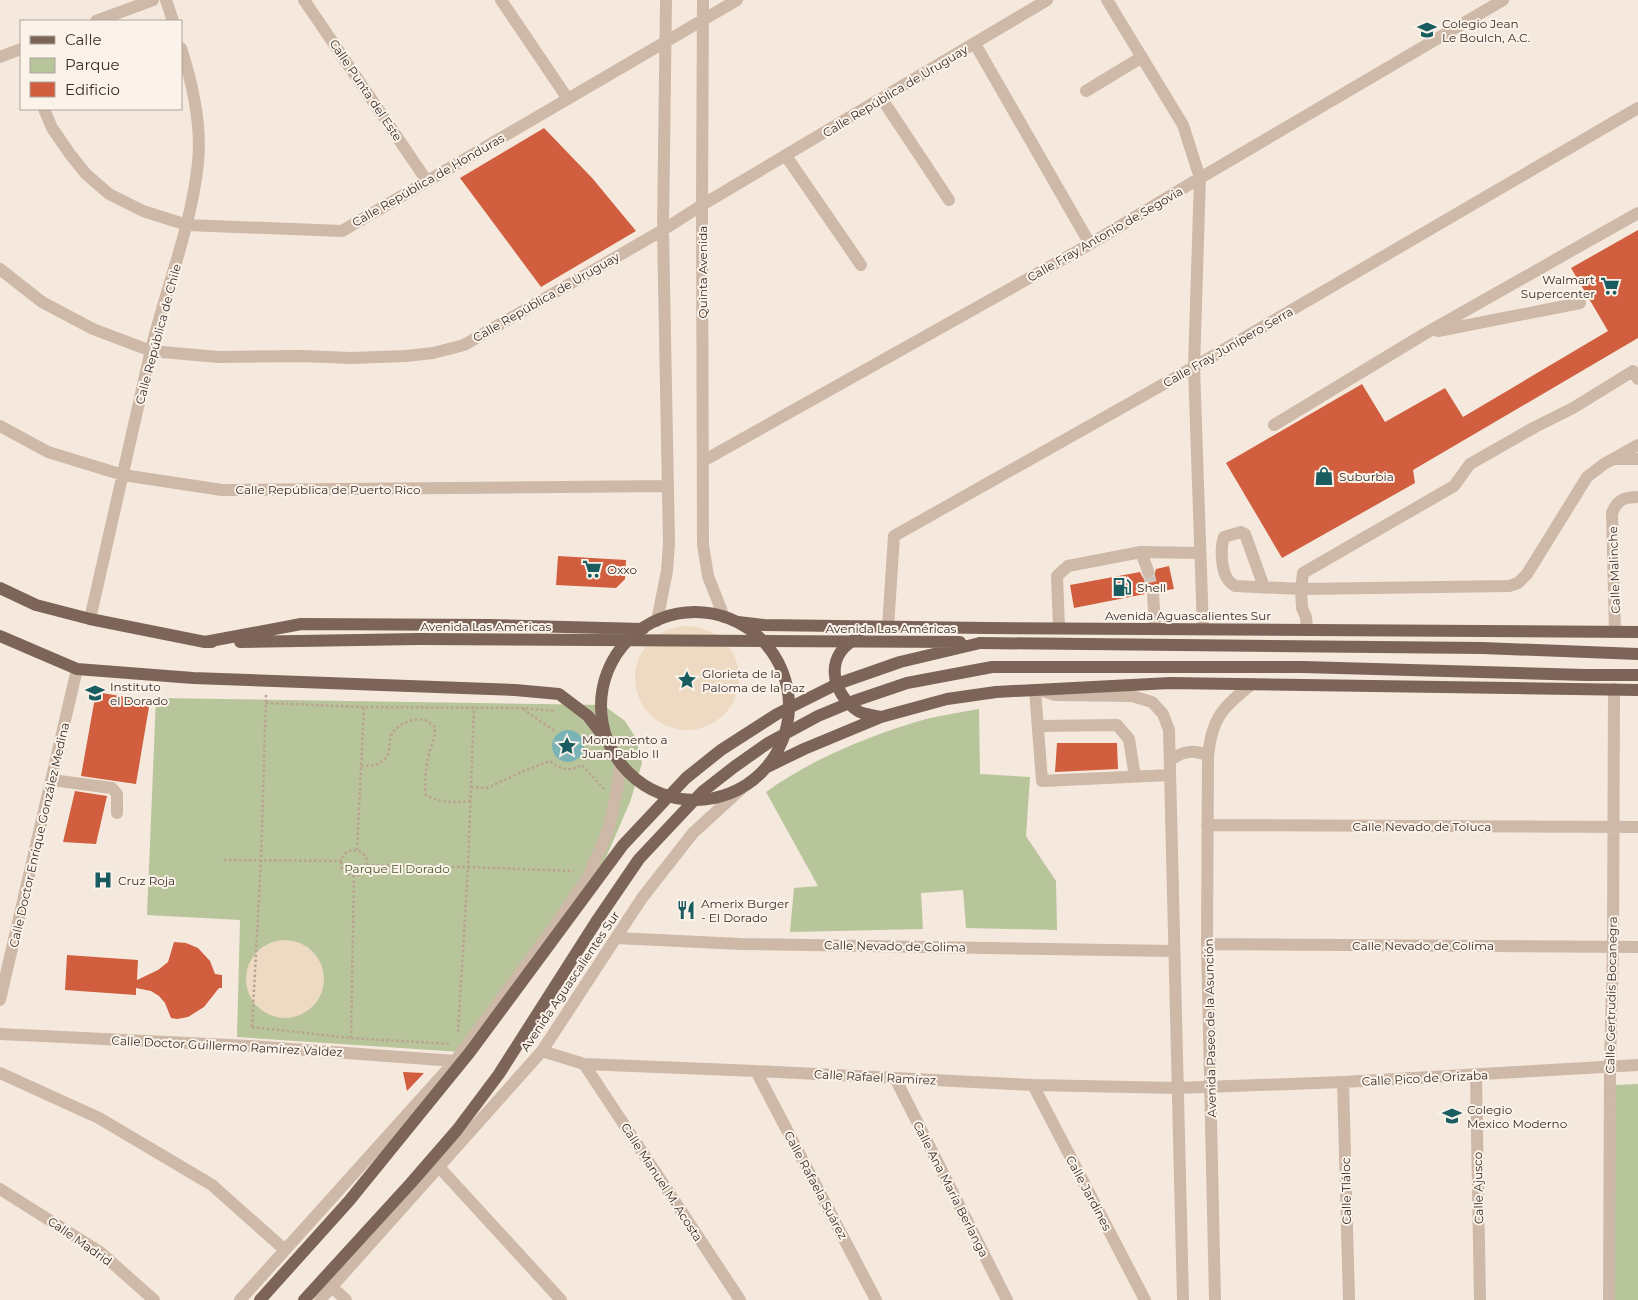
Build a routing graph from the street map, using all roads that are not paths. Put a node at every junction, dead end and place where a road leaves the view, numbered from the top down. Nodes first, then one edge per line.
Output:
1 (153, 0) edge
2 (166, 0) edge
3 (304, 0) edge
4 (501, 0) edge
5 (666, 0) edge
6 (703, 0) edge
7 (737, 0) edge
8 (1047, 0) edge
9 (1107, 0) edge
10 (1503, 0) edge
11 (99, 20) edge
12 (173, 20) edge
13 (704, 20) junction
14 (664, 41) junction
15 (975, 44) junction
16 (182, 51) edge
17 (20, 52) edge
18 (0, 57) edge
19 (1142, 57) junction
20 (1086, 91) dead end
21 (568, 99) junction
22 (882, 99) junction
23 (1638, 108) edge
24 (44, 110) edge
25 (786, 156) junction
26 (1200, 178) junction
27 (427, 181) junction
28 (949, 200) dead end
29 (702, 205) junction
30 (1638, 213) edge
31 (187, 225) junction
32 (663, 230) junction
33 (1090, 244) junction
34 (861, 265) dead end
35 (0, 269) edge
36 (1580, 303) dead end
37 (1426, 333) junction
38 (151, 351) junction
39 (1194, 367) junction
40 (1638, 379) edge
41 (1274, 425) dead end
42 (0, 426) edge
43 (1638, 445) edge
44 (1614, 459) junction
45 (1638, 459) edge
46 (703, 460) junction
47 (123, 475) junction
48 (668, 486) junction
49 (1638, 497) edge
50 (1142, 552) junction
51 (1199, 553) junction
52 (1148, 571) tunnel mouth
53 (1264, 587) junction
54 (0, 588) edge
55 (1301, 589) junction
56 (1153, 593) tunnel mouth
57 (724, 617) junction
58 (90, 619) junction
59 (657, 621) junction
60 (738, 622) junction
61 (888, 627) junction
62 (1059, 628) junction
63 (1155, 628) junction
64 (643, 629) junction
65 (1203, 629) junction
66 (1307, 630) junction
67 (1615, 632) junction
68 (1638, 632) edge
69 (0, 636) edge
70 (205, 642) junction
71 (980, 642) junction
72 (1638, 654) edge
73 (78, 669) junction
74 (1638, 675) edge
75 (1252, 684) junction
76 (1038, 690) junction
77 (1614, 690) junction
78 (1638, 690) edge
79 (881, 717) junction
80 (1038, 726) junction
81 (607, 741) junction
82 (1208, 756) junction
83 (1170, 761) junction
84 (620, 764) junction
85 (767, 767) junction
86 (1170, 776) junction
87 (1135, 777) junction
88 (52, 780) junction
89 (741, 789) junction
90 (117, 813) dead end
91 (1207, 825) junction
92 (1612, 827) junction
93 (1638, 827) edge
94 (616, 938) junction
95 (1208, 944) junction
96 (1638, 946) edge
97 (1613, 947) junction
98 (1173, 951) junction
99 (0, 1000) edge
100 (0, 1034) edge
101 (542, 1052) junction
102 (454, 1061) junction
103 (584, 1064) junction
104 (1638, 1065) edge
105 (1610, 1066) junction
106 (756, 1071) junction
107 (0, 1072) edge
108 (1476, 1076) junction
109 (895, 1078) junction
110 (1343, 1082) junction
111 (1033, 1085) junction
112 (1177, 1088) junction
113 (1211, 1088) junction
114 (439, 1167) junction
115 (0, 1189) edge
116 (285, 1250) junction
117 (332, 1287) junction
118 (154, 1300) edge
119 (240, 1300) edge
120 (260, 1300) edge
121 (304, 1300) edge
122 (320, 1300) edge
123 (346, 1300) edge
124 (561, 1300) edge
125 (740, 1300) edge
126 (876, 1300) edge
127 (1007, 1300) edge
128 (1145, 1300) edge
129 (1183, 1300) edge
130 (1215, 1300) edge
131 (1349, 1300) edge
132 (1480, 1300) edge
133 (1609, 1300) edge

1 - 11 street
2 - 12 street
3 - 27 street, Calle Punta del Este
4 - 21 street
5 - 14 street
6 - 13 street, Quinta Avenida
7 - 13 street, Calle República de Honduras
8 - 15 street, Calle República de Uruguay
9 - 19 street
10 - 26 street, Calle Fray Antonio de Segovia
13 - 14 street, Calle República de Honduras
13 - 29 street, Quinta Avenida
14 - 21 street, Calle República de Honduras
14 - 32 street
15 - 22 street, Calle República de Uruguay
15 - 33 street
16 - 31 street, Calle República de Chile
17 - 18 street
19 - 20 street
19 - 26 street
21 - 27 street, Calle República de Honduras
22 - 25 street, Calle República de Uruguay
22 - 28 street
23 - 39 street, Calle Fray Junípero Serra
24 - 31 street, Calle República de Honduras
25 - 29 street, Calle República de Uruguay
25 - 34 street
26 - 33 street, Calle Fray Antonio de Segovia
26 - 39 street
27 - 31 street, Calle República de Honduras
29 - 32 street, Calle República de Uruguay
29 - 46 street, Quinta Avenida
30 - 37 street
31 - 38 street, Calle República de Chile
32 - 38 street, Calle República de Uruguay
32 - 48 street
33 - 46 street, Calle Fray Antonio de Segovia
35 - 38 street, Calle República de Uruguay
36 - 37 street
37 - 41 street
38 - 47 street, Calle República de Chile
39 - 51 street
39 - 61 street, Calle Fray Junípero Serra
40 - 55 street
42 - 47 street, Calle República de Puerto Rico
43 - 44 street
44 - 45 street
44 - 55 street
46 - 57 street, Quinta Avenida
47 - 48 street, Calle República de Puerto Rico
47 - 58 street, Calle República de Chile
48 - 59 street
49 - 67 street, Calle Malinche
50 - 51 street
50 - 52 street
50 - 62 street
51 - 65 street
53 - 53 street
53 - 55 street
54 - 58 main road, Avenida Las Américas
55 - 66 street
56 - 63 street
57 - 59 main road, Avenida Aguascalientes Sur
57 - 60 main road, Avenida Aguascalientes Sur
58 - 70 main road, Avenida Las Américas
59 - 64 main road, Avenida Aguascalientes Sur
60 - 61 main road, Avenida Aguascalientes Sur
60 - 85 main road, Avenida Aguascalientes Sur
61 - 62 main road, Avenida Aguascalientes Sur
61 - 79 main road
62 - 63 main road, Avenida Aguascalientes Sur
63 - 65 main road, Avenida Aguascalientes Sur
64 - 70 main road
64 - 81 main road, Avenida Aguascalientes Sur
65 - 66 main road, Avenida Aguascalientes Sur
66 - 67 main road, Avenida Aguascalientes Sur
67 - 68 main road, Avenida Aguascalientes Sur
69 - 73 main road
70 - 71 main road, Avenida Las Américas, bridge
71 - 72 main road
71 - 120 main road, bridge
73 - 81 main road, Avenida Aguascalientes Sur
73 - 88 street, Calle Doctor Enrique González Medina
74 - 121 main road, Avenida Aguascalientes Sur, bridge
75 - 76 main road
75 - 77 main road
75 - 82 street, Avenida Paseo de la Asunción
76 - 79 main road
76 - 80 street
76 - 83 street
77 - 78 main road
77 - 92 street, Calle Gertrudis Bocanegra
79 - 85 main road
80 - 87 street
80 - 87 street
81 - 84 main road, Avenida Aguascalientes Sur
82 - 83 street
82 - 91 street, Avenida Paseo de la Asunción
83 - 86 street
84 - 89 main road, Avenida Aguascalientes Sur
84 - 102 street
85 - 89 main road, Avenida Aguascalientes Sur
86 - 87 street
86 - 98 street
88 - 90 street
88 - 99 street, Calle Doctor Enrique González Medina
89 - 94 street, Avenida Aguascalientes Sur
91 - 92 street, Calle Nevado de Toluca
91 - 95 street, Avenida Paseo de la Asunción
92 - 93 street, Calle Nevado de Toluca
92 - 97 street, Calle Gertrudis Bocanegra
94 - 98 street, Calle Nevado de Colima
94 - 101 street, Avenida Aguascalientes Sur
95 - 97 street, Calle Nevado de Colima
95 - 113 street, Avenida Paseo de la Asunción
96 - 97 street, Calle Nevado de Colima
97 - 105 street, Calle Gertrudis Bocanegra
98 - 112 street
100 - 102 street, Calle Doctor Guillermo Ramírez Valdez
101 - 103 street, Calle Rafael Ramírez
101 - 114 street, Avenida Aguascalientes Sur
102 - 116 street
103 - 106 street, Calle Rafael Ramírez
103 - 125 street, Calle Manuel M. Acosta
104 - 105 street, Calle Pico de Orizaba
105 - 108 street, Calle Pico de Orizaba
105 - 133 street, Calle Gertrudis Bocanegra
106 - 109 street, Calle Rafael Ramírez
106 - 126 street, Calle Rafaela Suárez
107 - 116 street
108 - 110 street, Calle Pico de Orizaba
108 - 132 street, Calle Ajusco
109 - 111 street, Calle Rafael Ramírez
109 - 127 street, Calle Ana María Berlanga
110 - 113 street, Calle Pico de Orizaba
110 - 131 street, Calle Tláloc
111 - 112 street, Calle Rafael Ramírez
111 - 128 street, Calle Jardines
112 - 113 street, Calle Rafael Ramírez
112 - 129 street
113 - 130 street, Avenida Paseo de la Asunción
114 - 117 street, Avenida Aguascalientes Sur
114 - 124 street
115 - 118 street, Calle Madrid
116 - 119 street
117 - 122 street, Avenida Aguascalientes Sur
117 - 123 street

